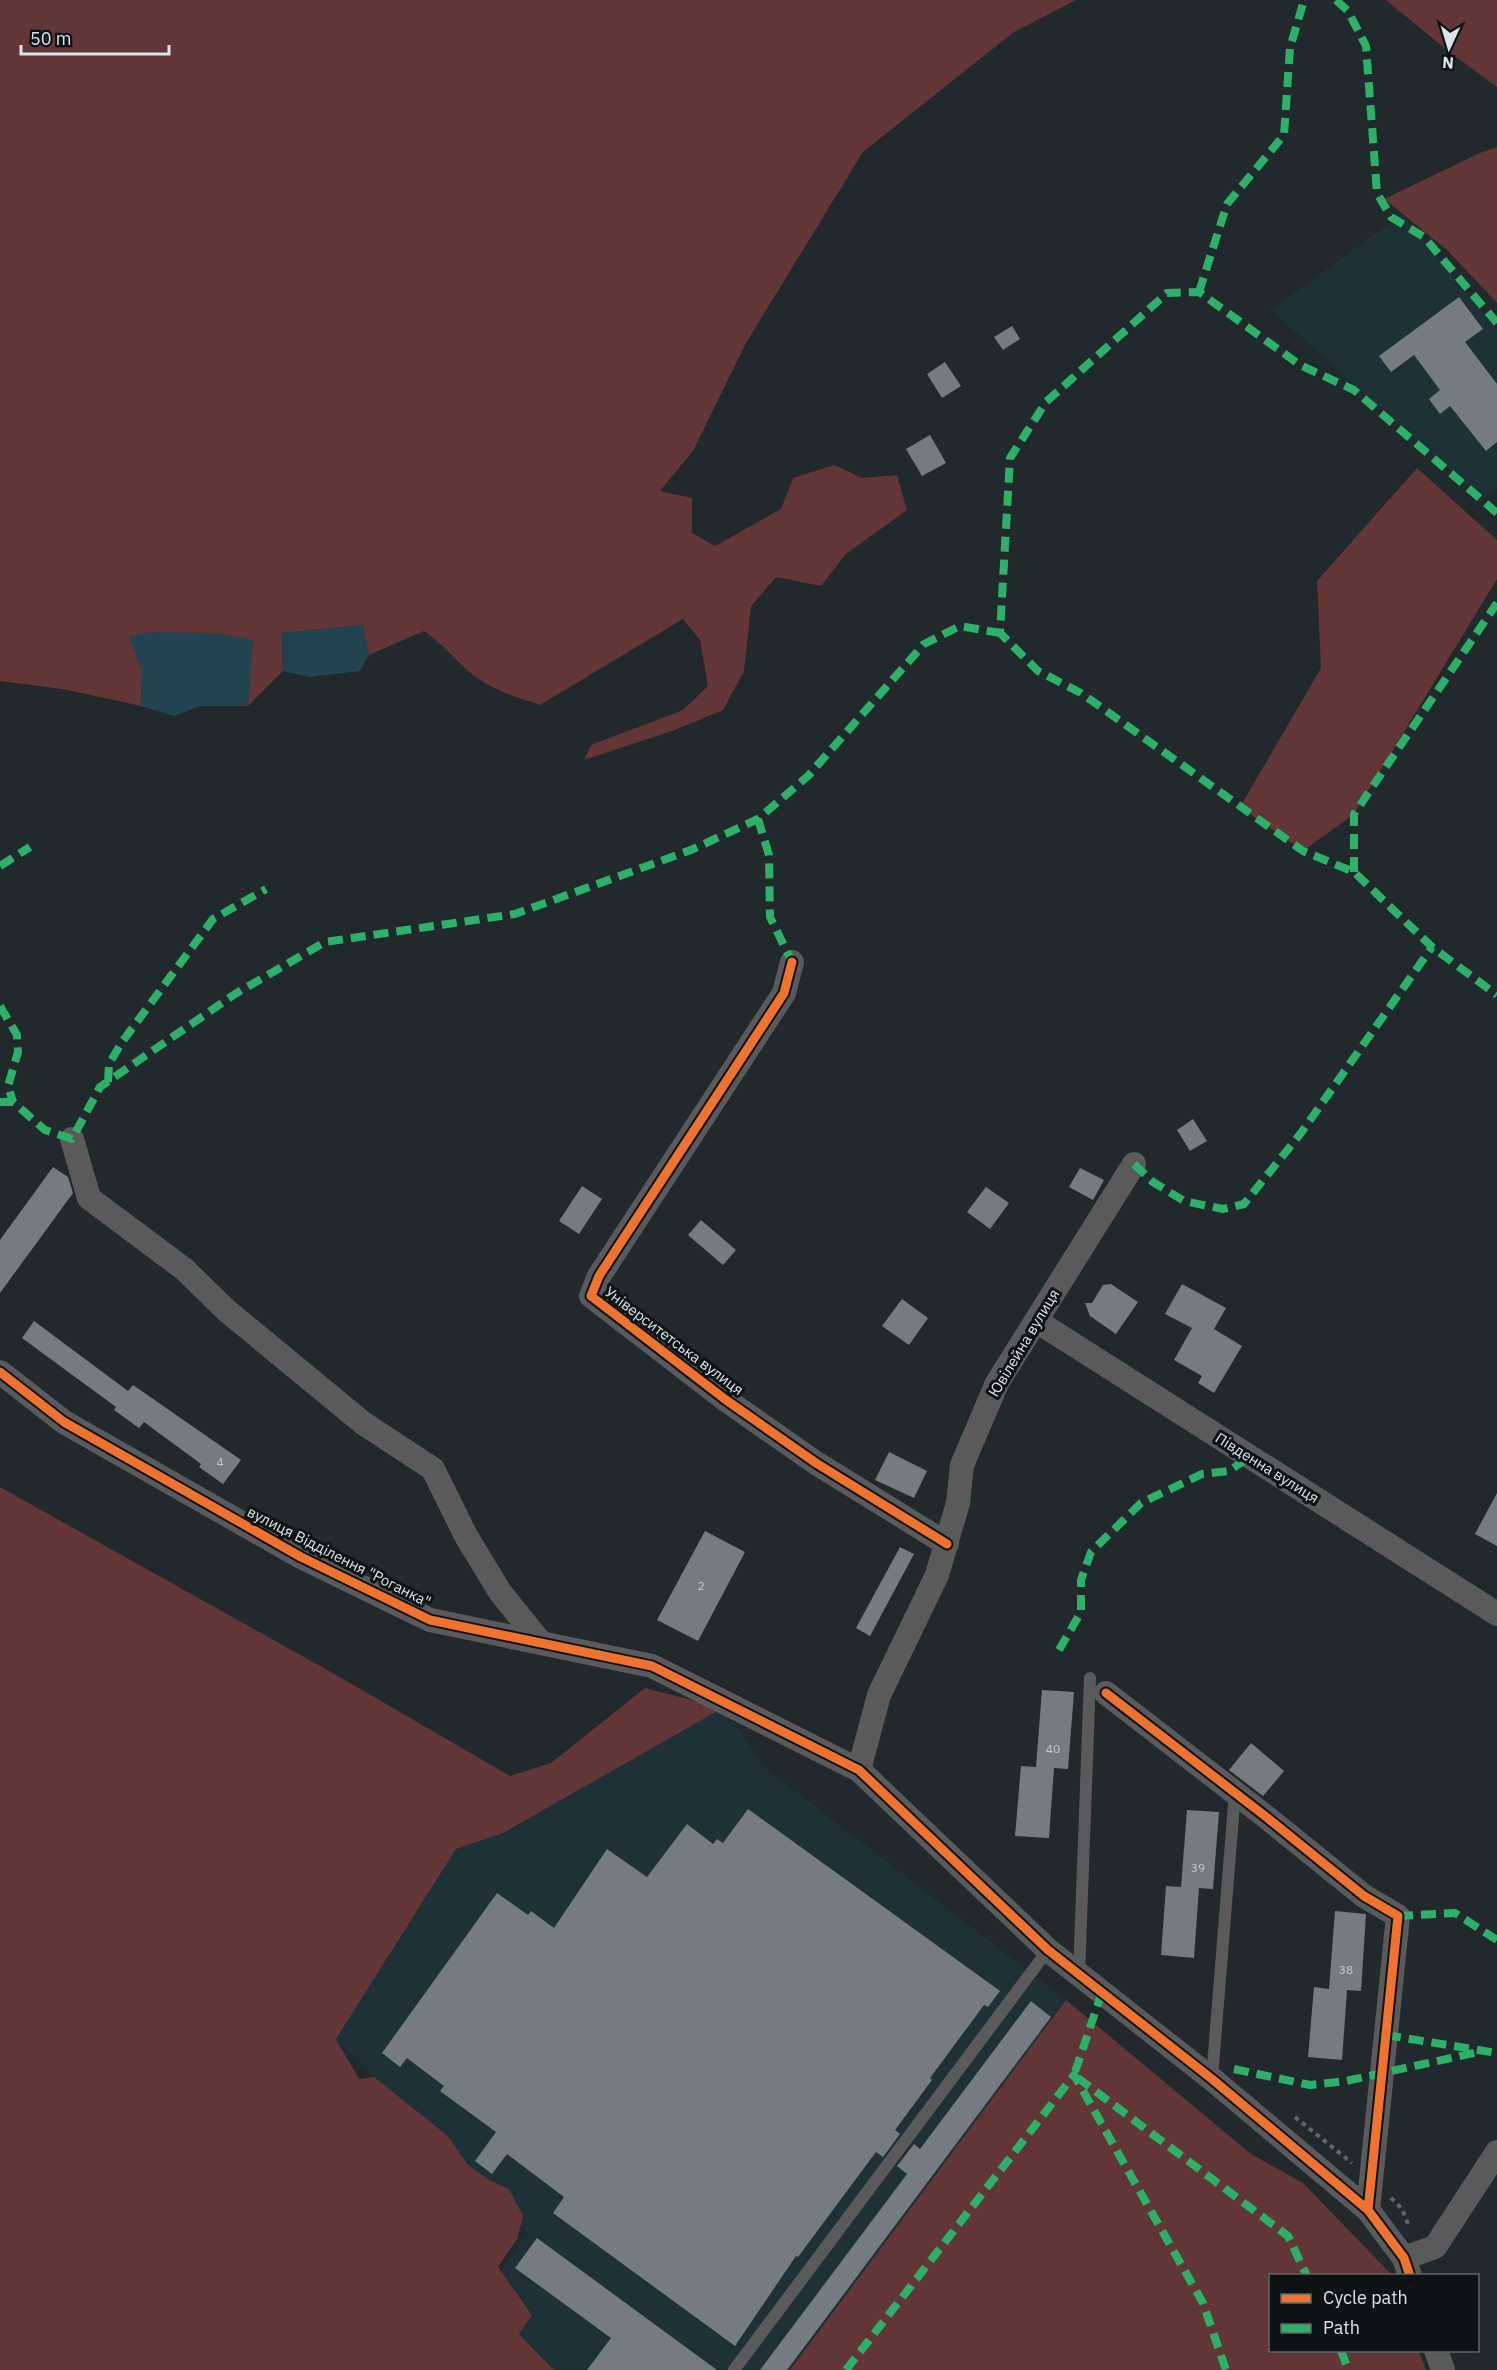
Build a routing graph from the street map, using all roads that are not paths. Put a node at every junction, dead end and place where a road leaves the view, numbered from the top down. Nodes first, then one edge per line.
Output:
1 (792, 962) dead end
2 (72, 1139) dead end
3 (1134, 1164) dead end
4 (1038, 1322) junction
5 (0, 1372) edge
6 (947, 1544) junction
7 (1497, 1614) edge
8 (541, 1643) junction
9 (1098, 1685) joint
10 (859, 1770) junction
11 (1235, 1792) junction
12 (1048, 1950) junction
13 (1079, 1975) junction
14 (1212, 2079) junction
15 (1497, 2152) edge
16 (1368, 2210) junction
17 (1407, 2267) edge
18 (1437, 2352) edge
19 (734, 2370) edge
20 (1443, 2370) edge

1 - 6 street, Університетська вулиця
2 - 8 street
3 - 4 street, Ювілейна вулиця
4 - 6 street, Ювілейна вулиця
4 - 7 street, Південна вулиця
5 - 8 street, вулиця Відділення "Роганка"
6 - 10 street, Ювілейна вулиця
8 - 10 street, вулиця Відділення "Роганка"
9 - 11 street
9 - 13 lane
10 - 12 street, вулиця Відділення "Роганка"
11 - 14 lane
11 - 16 street
12 - 13 street, вулиця Відділення "Роганка"
12 - 19 lane
13 - 14 street, вулиця Відділення "Роганка"
14 - 16 street, вулиця Відділення "Роганка"
15 - 17 street
16 - 17 street, вулиця Відділення "Роганка"
18 - 20 street

